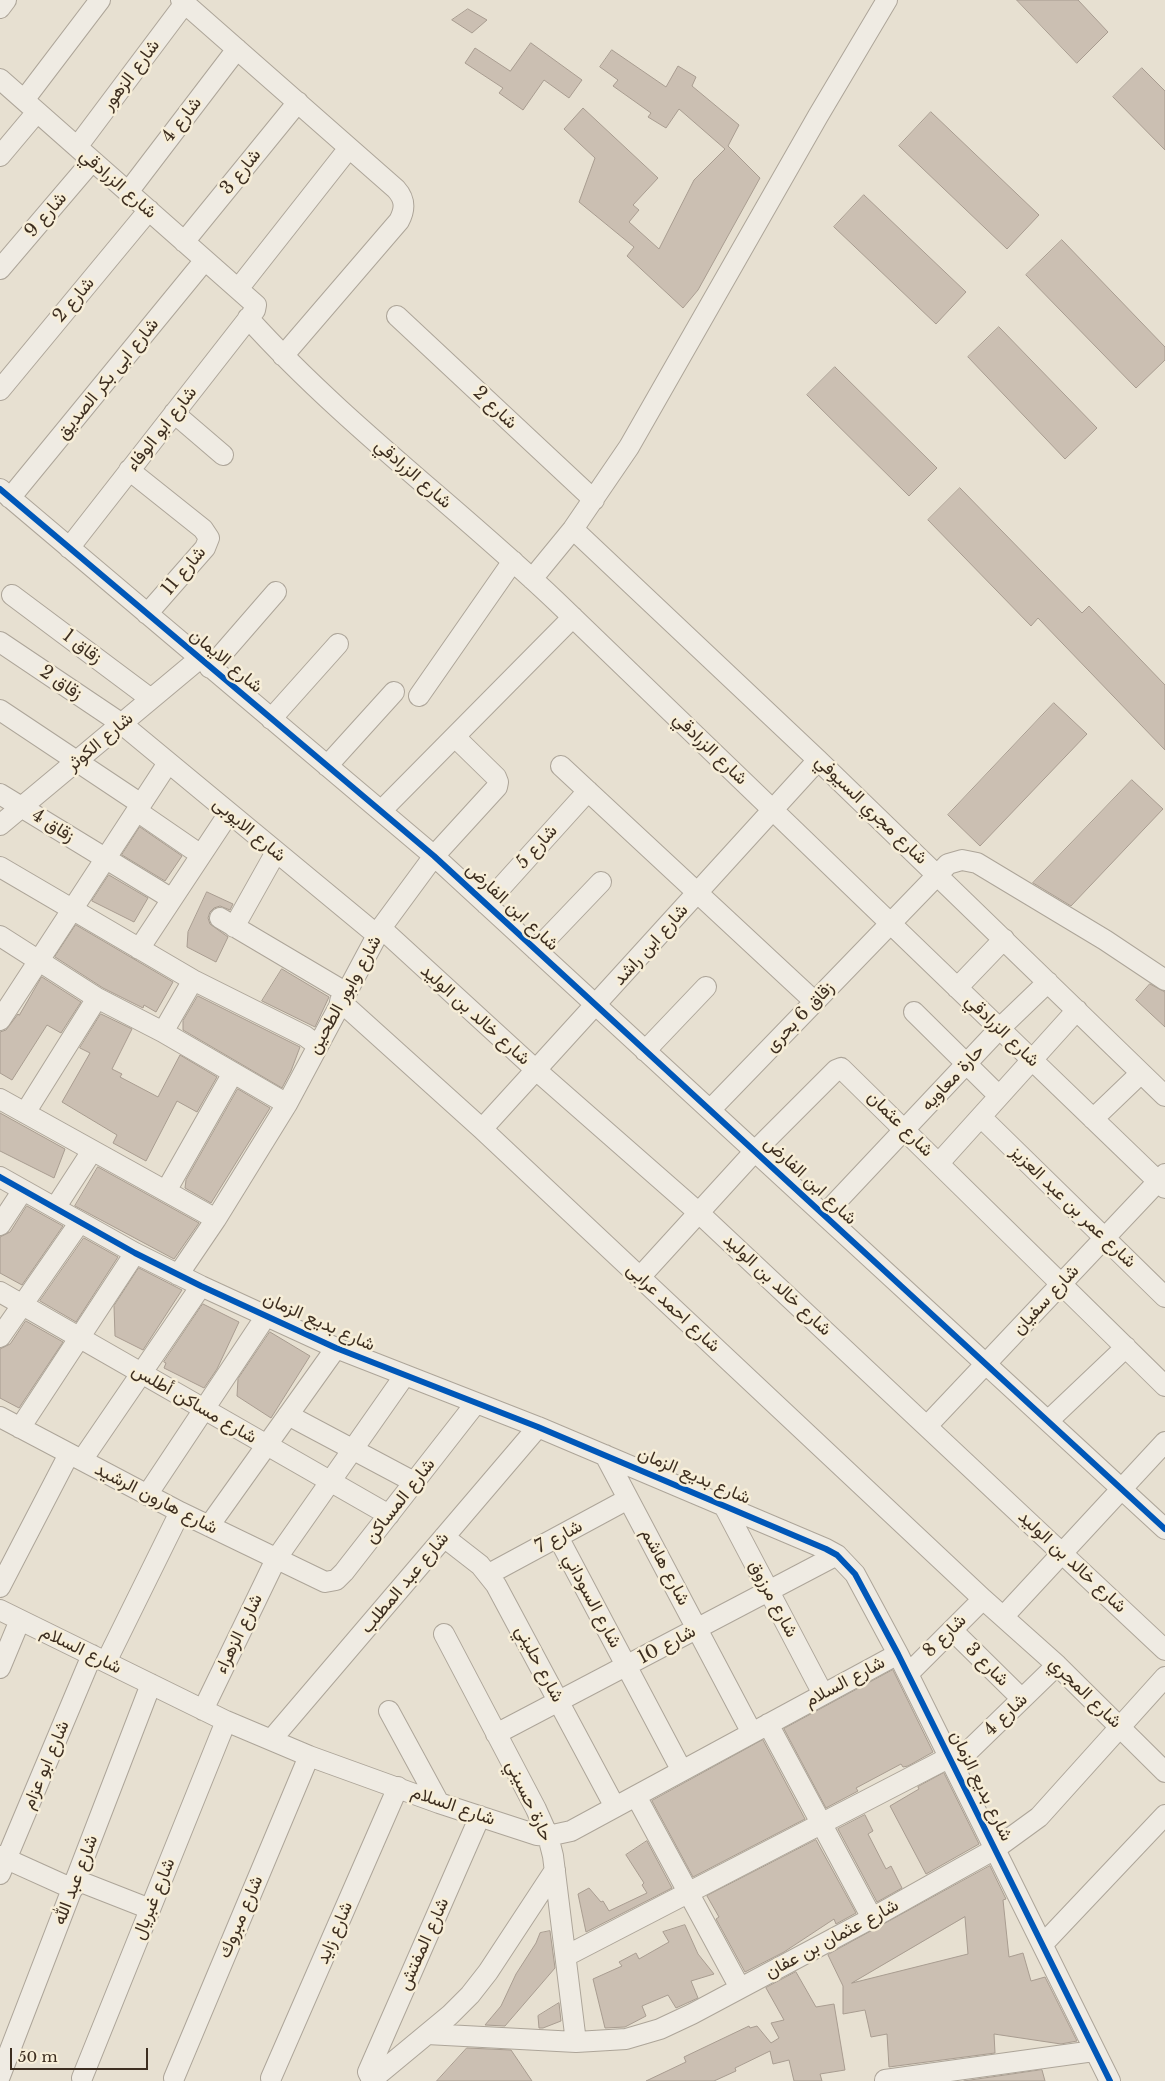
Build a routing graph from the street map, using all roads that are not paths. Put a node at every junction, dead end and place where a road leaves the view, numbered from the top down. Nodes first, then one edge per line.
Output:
1 (6, 0) edge
2 (100, 0) edge
3 (887, 0) edge
4 (183, 2) edge
5 (0, 8) edge
6 (237, 49) junction
7 (0, 79) edge
8 (298, 102) junction
9 (31, 106) junction
10 (77, 147) junction
11 (349, 148) junction
12 (0, 156) edge
13 (92, 161) junction
14 (128, 192) junction
15 (149, 210) junction
16 (184, 242) junction
17 (205, 260) junction
18 (0, 269) edge
19 (238, 289) junction
20 (252, 314) junction
21 (397, 316) dead end
22 (283, 356) junction
23 (0, 390) edge
24 (174, 413) junction
25 (223, 455) dead end
26 (129, 470) junction
27 (4, 497) edge
28 (594, 500) junction
29 (573, 529) junction
30 (69, 548) junction
31 (513, 561) junction
32 (532, 579) junction
33 (276, 592) dead end
34 (12, 595) dead end
35 (147, 614) junction
36 (573, 617) junction
37 (0, 642) edge
38 (338, 644) dead end
39 (205, 663) junction
40 (394, 692) dead end
41 (419, 696) dead end
42 (152, 699) junction
43 (0, 710) edge
44 (271, 718) junction
45 (122, 724) junction
46 (455, 737) junction
47 (818, 760) junction
48 (77, 761) junction
49 (168, 763) junction
50 (328, 766) junction
51 (561, 766) dead end
52 (588, 791) junction
53 (0, 794) edge
54 (22, 807) junction
55 (139, 807) junction
56 (773, 810) junction
57 (381, 811) junction
58 (229, 813) junction
59 (0, 825) edge
60 (276, 852) junction
61 (201, 854) junction
62 (434, 856) junction
63 (105, 859) junction
64 (0, 867) edge
65 (938, 874) junction
66 (601, 882) dead end
67 (698, 893) junction
68 (172, 899) junction
69 (486, 904) junction
70 (72, 910) junction
71 (891, 924) junction
72 (379, 932) junction
73 (0, 936) edge
74 (1004, 939) junction
75 (139, 949) junction
76 (536, 950) junction
77 (38, 961) junction
78 (193, 980) junction
79 (1165, 980) edge
80 (1048, 982) junction
81 (706, 987) dead end
82 (957, 988) junction
83 (343, 996) junction
84 (97, 998) junction
85 (815, 1002) junction
86 (596, 1005) junction
87 (1077, 1010) junction
88 (914, 1012) dead end
89 (0, 1020) edge
90 (999, 1029) junction
91 (163, 1032) junction
92 (317, 1045) junction
93 (645, 1050) junction
94 (1032, 1060) junction
95 (966, 1064) junction
96 (536, 1070) junction
97 (233, 1072) junction
98 (1141, 1073) junction
99 (999, 1096) junction
100 (1165, 1096) edge
101 (0, 1099) edge
102 (287, 1104) junction
103 (710, 1110) junction
104 (25, 1113) junction
105 (980, 1117) junction
106 (1093, 1119) junction
107 (482, 1129) junction
108 (905, 1129) junction
109 (92, 1150) junction
110 (755, 1151) junction
111 (939, 1163) junction
112 (0, 1177) edge
113 (1163, 1181) edge
114 (23, 1190) junction
115 (166, 1191) junction
116 (55, 1208) junction
117 (699, 1213) junction
118 (824, 1216) junction
119 (216, 1219) junction
120 (80, 1222) junction
121 (0, 1225) edge
122 (1105, 1238) junction
123 (135, 1253) junction
124 (178, 1275) junction
125 (640, 1277) junction
126 (1062, 1284) junction
127 (201, 1286) junction
128 (0, 1292) edge
129 (1165, 1297) edge
130 (22, 1305) junction
131 (266, 1316) junction
132 (0, 1337) edge
133 (79, 1338) junction
134 (1126, 1347) junction
135 (336, 1348) junction
136 (986, 1364) junction
137 (142, 1374) junction
138 (406, 1375) junction
139 (1165, 1386) edge
140 (476, 1403) junction
141 (204, 1410) junction
142 (288, 1415) junction
143 (0, 1417) edge
144 (1048, 1421) junction
145 (927, 1426) junction
146 (538, 1427) junction
147 (20, 1428) junction
148 (1165, 1442) edge
149 (267, 1445) junction
150 (353, 1449) junction
151 (605, 1455) junction
152 (76, 1457) junction
153 (330, 1482) junction
154 (414, 1482) junction
155 (1122, 1489) junction
156 (148, 1495) junction
157 (628, 1499) junction
158 (723, 1504) junction
159 (180, 1512) junction
160 (389, 1515) junction
161 (209, 1526) junction
162 (1165, 1529) edge
163 (444, 1537) junction
164 (558, 1538) junction
165 (1062, 1553) junction
166 (837, 1555) junction
167 (276, 1559) junction
168 (489, 1574) junction
169 (314, 1577) joint
170 (0, 1587) edge
171 (769, 1591) junction
172 (983, 1599) junction
173 (0, 1610) edge
174 (1003, 1617) junction
175 (20, 1620) junction
176 (697, 1629) junction
177 (952, 1630) junction
178 (444, 1634) dead end
179 (1165, 1650) edge
180 (898, 1654) junction
181 (99, 1659) junction
182 (1057, 1665) junction
183 (626, 1666) junction
184 (0, 1668) edge
185 (908, 1674) junction
186 (1165, 1677) edge
187 (151, 1684) junction
188 (823, 1694) junction
189 (1022, 1700) junction
190 (559, 1702) junction
191 (203, 1710) junction
192 (389, 1711) dead end
193 (226, 1721) junction
194 (1120, 1726) junction
195 (760, 1728) junction
196 (496, 1734) junction
197 (271, 1740) junction
198 (309, 1756) junction
199 (952, 1761) junction
200 (682, 1771) junction
201 (1165, 1772) edge
202 (398, 1787) junction
203 (636, 1796) junction
204 (439, 1802) junction
205 (615, 1807) junction
206 (1165, 1815) edge
207 (480, 1816) junction
208 (822, 1824) junction
209 (548, 1836) junction
210 (995, 1849) junction
211 (2, 1863) edge
212 (555, 1870) junction
213 (75, 1885) junction
214 (688, 1893) junction
215 (150, 1909) junction
216 (872, 1918) junction
217 (1043, 1944) junction
218 (566, 1956) junction
219 (740, 1988) junction
220 (427, 2034) junction
221 (576, 2042) junction
222 (1094, 2051) junction
223 (0, 2076) edge
224 (82, 2078) dead end
225 (174, 2078) dead end
226 (272, 2078) dead end
227 (885, 2080) edge
228 (1110, 2081) edge

1 - 5 street
2 - 9 street
3 - 28 street
4 - 6 street
4 - 10 street, شارع الزهور
6 - 8 street
6 - 14 street, شارع 4
7 - 9 street, شارع الزرادقي
8 - 11 street
8 - 16 street, شارع 3
9 - 10 street, شارع الزرادقي
9 - 12 street
10 - 13 street, شارع الزرادقي
11 - 19 street
11 - 22 street
13 - 14 street, شارع الزرادقي
13 - 18 street, شارع 9
14 - 15 street, شارع الزرادقي
15 - 16 street, شارع الزرادقي
15 - 23 street, شارع 2
16 - 17 street, شارع الزرادقي
17 - 19 street, شارع الزرادقي
17 - 27 street, شارع ابى بكر الصديق
19 - 20 street, شارع الزرادقي
20 - 22 street, شارع الزرادقي
20 - 24 street, شارع ابو الوفاء
21 - 28 street, شارع 2
22 - 31 street, شارع الزرادقي
24 - 25 street
24 - 26 street, شارع ابو الوفاء
26 - 30 street, شارع ابو الوفاء
26 - 35 street, شارع 11
27 - 30 street, شارع الايمان
28 - 29 street
29 - 32 street
29 - 47 street, شارع مجري السيوفي
30 - 35 street, شارع الايمان
31 - 32 street, شارع الزرادقي
31 - 41 street
32 - 36 street, شارع الزرادقي
33 - 39 street, شارع الكوثر
34 - 42 street, زقاق 1
35 - 39 street, شارع الايمان
36 - 46 street
36 - 56 street, شارع الزرادقي
37 - 45 street, زقاق 2
38 - 44 street
39 - 42 street, شارع الكوثر
39 - 44 street, شارع الايمان
40 - 50 street
42 - 45 street, شارع الكوثر
43 - 48 street
44 - 50 street, شارع الايمان
45 - 48 street, شارع الكوثر
45 - 49 street, شارع الايوبى
46 - 57 street
46 - 62 street, شارع وابور الطحين
47 - 56 street, شارع ابن راشد
47 - 65 street, شارع مجري السيوفي
48 - 54 street, شارع الكوثر
48 - 55 street
49 - 55 street
49 - 58 street, شارع الايوبى
50 - 57 street, شارع الايمان
51 - 52 street
52 - 67 street
52 - 69 street, شارع 5
53 - 54 street, زقاق 4
54 - 59 street, شارع الكوثر
54 - 63 street, زقاق 4
55 - 61 street
55 - 63 street
56 - 67 street, شارع ابن راشد
56 - 71 street, شارع الزرادقي
57 - 62 street, شارع الايمان
58 - 60 street, شارع الايوبى
58 - 61 street
60 - 72 street, شارع الايوبى
60 - 83 street, شارع احمد عرابى
61 - 68 street
62 - 69 street, شارع ابن الفارض
62 - 72 street, شارع وابور الطحين
63 - 68 street, زقاق 4
63 - 70 street
64 - 70 street
65 - 71 street, زقاق 6 بحرى
65 - 74 street, شارع مجري السيوفي
65 - 79 street, زقاق 6 بحرى
66 - 76 street
67 - 85 street
67 - 86 street, شارع ابن راشد
68 - 75 street
69 - 76 street, شارع ابن الفارض
70 - 75 street
70 - 77 street
71 - 82 street, شارع الزرادقي
71 - 85 street, زقاق 6 بحرى
72 - 83 street, شارع وابور الطحين
72 - 96 street, شارع خالد بن الوليد
73 - 77 street
74 - 80 street, شارع مجري السيوفي
74 - 82 street
75 - 78 street
76 - 86 street, شارع ابن الفارض
77 - 84 street
77 - 89 street
78 - 91 street
78 - 92 street
80 - 87 street, شارع مجري السيوفي
80 - 90 street, حارة معاويه
81 - 93 street
82 - 90 street, شارع الزرادقي
83 - 92 street, شارع وابور الطحين
83 - 107 street, شارع احمد عرابى
84 - 91 street
84 - 104 street
85 - 103 street, زقاق 6 بحرى
86 - 93 street, شارع ابن الفارض
86 - 96 street, شارع ابن راشد
87 - 94 street
87 - 98 street, شارع مجري السيوفي
88 - 95 street
90 - 94 street, شارع الزرادقي
90 - 95 street, حارة معاويه
91 - 97 street
92 - 102 street, شارع وابور الطحين
93 - 103 street, شارع ابن الفارض
94 - 99 street
94 - 106 street, شارع الزرادقي
95 - 99 street
95 - 108 street, حارة معاويه
96 - 107 street, شارع ابن راشد
96 - 117 street, شارع خالد بن الوليد
97 - 102 street
97 - 115 street
98 - 100 street, شارع مجري السيوفي
98 - 106 street
99 - 105 street
101 - 104 street
102 - 119 street, شارع وابور الطحين
103 - 110 street, شارع ابن الفارض
104 - 109 street
105 - 111 street
105 - 122 street, شارع عمر بن عبد العزيز
106 - 113 street, شارع الزرادقي
107 - 125 street, شارع احمد عرابى
108 - 110 street, شارع عثمان
108 - 111 street, شارع عثمان
108 - 118 street, حارة معاويه
109 - 115 street
109 - 116 street
110 - 117 street, شارع عثمان
110 - 118 street, شارع ابن الفارض
111 - 126 street, شارع عثمان
112 - 114 street, شارع بديع الزمان
113 - 122 street, شارع سفيان
114 - 116 street, شارع بديع الزمان
114 - 121 street
115 - 119 street
116 - 120 street, شارع بديع الزمان
117 - 125 street, شارع عثمان
117 - 145 street, شارع خالد بن الوليد
118 - 136 street, شارع ابن الفارض
119 - 124 street, شارع وابور الطحين
120 - 123 street, شارع بديع الزمان
120 - 130 street
122 - 126 street, شارع سفيان
122 - 129 street, شارع عمر بن عبد العزيز
123 - 124 street, شارع بديع الزمان
123 - 133 street
124 - 127 street, شارع بديع الزمان
125 - 172 street, شارع احمد عرابى
126 - 134 street, شارع عثمان
126 - 136 street, شارع سفيان
127 - 131 street, شارع بديع الزمان
127 - 137 street
128 - 130 street, شارع مساكن أطلس
130 - 132 street
130 - 133 street, شارع مساكن أطلس
131 - 135 street, شارع بديع الزمان
131 - 141 street
133 - 137 street, شارع مساكن أطلس
133 - 147 street
134 - 139 street, شارع عثمان
134 - 144 street
135 - 138 street, شارع بديع الزمان
135 - 142 street
136 - 144 street, شارع ابن الفارض
136 - 145 street, شارع سفيان
137 - 141 street, شارع مساكن أطلس
137 - 152 street
138 - 140 street, شارع بديع الزمان
138 - 150 street, شارع الزهراء
140 - 146 street, شارع بديع الزمان
140 - 154 street, شارع المساكن
141 - 149 street, شارع مساكن أطلس
141 - 156 street
142 - 149 street
142 - 150 street
143 - 147 street, شارع هارون الرشيد
144 - 155 street, شارع ابن الفارض
145 - 165 street, شارع خالد بن الوليد
146 - 151 street, شارع بديع الزمان
146 - 163 street, شارع عبد المطلب
147 - 152 street, شارع هارون الرشيد
148 - 155 street
149 - 153 street, شارع مساكن أطلس
149 - 161 street
150 - 153 street, شارع الزهراء
150 - 154 street
151 - 157 street, شارع هاشم
151 - 158 street, شارع بديع الزمان
152 - 156 street, شارع هارون الرشيد
152 - 170 street
153 - 160 street, شارع مساكن أطلس
153 - 167 street, شارع الزهراء
154 - 160 street, شارع المساكن
155 - 162 street, شارع ابن الفارض
155 - 165 street
156 - 159 street, شارع هارون الرشيد
157 - 164 street, شارع 7
157 - 176 street, شارع هاشم
158 - 166 street, شارع بديع الزمان
158 - 171 street, شارع مرزوق
159 - 161 street, شارع هارون الرشيد
159 - 181 street, شارع ابو عزام
160 - 169 street, شارع المساكن
161 - 167 street, شارع هارون الرشيد
163 - 168 street, شارع حليني
163 - 197 street, شارع عبد المطلب
164 - 168 street, شارع 7
164 - 183 street, شارع السوداني
165 - 174 street
165 - 179 street, شارع خالد بن الوليد
166 - 171 street, شارع 10
166 - 180 street, شارع بديع الزمان
167 - 169 street, شارع هارون الرشيد
167 - 191 street, شارع الزهراء
168 - 190 street, شارع حليني
171 - 176 street, شارع 10
171 - 188 street, شارع مرزوق
172 - 174 street, شارع احمد عرابى
172 - 177 street, شارع 8
173 - 175 street, شارع السلام
174 - 182 street, شارع المجري
175 - 181 street, شارع السلام
175 - 184 street
176 - 183 street, شارع 10
176 - 195 street, شارع هاشم
177 - 185 street, شارع 8
177 - 189 street, شارع 3
178 - 196 street, حارة حسيني
180 - 185 street, شارع بديع الزمان
180 - 188 street, شارع السلام
181 - 187 street, شارع السلام
181 - 211 street, شارع ابو عزام
182 - 189 street, شارع 4
182 - 194 street, شارع المجري
183 - 190 street, شارع 10
183 - 200 street, شارع السوداني
185 - 199 street, شارع بديع الزمان
186 - 194 street, شارع عثمان بن عفان
187 - 191 street, شارع السلام
187 - 213 street, شارع عبد الله
188 - 195 street, شارع السلام
189 - 199 street, شارع 4
190 - 196 street, شارع 10
190 - 205 street, شارع حليني
191 - 193 street, شارع السلام
192 - 204 street
193 - 197 street, شارع السلام
193 - 215 street, شارع غبريال
194 - 201 street, شارع المجري
194 - 210 street, شارع عثمان بن عفان
195 - 200 street, شارع السلام
195 - 208 street, شارع هاشم
196 - 209 street, حارة حسيني
197 - 198 street, شارع السلام
198 - 202 street, شارع السلام
198 - 225 street, شارع مبروك
199 - 208 street, شارع 4
199 - 210 street, شارع بديع الزمان
200 - 203 street, شارع السلام
202 - 204 street, شارع السلام
202 - 226 street, شارع زايد
203 - 205 street, شارع السلام
203 - 214 street
204 - 207 street, شارع السلام
205 - 209 street, شارع السلام
206 - 217 street
207 - 209 street, شارع السلام
207 - 220 street, شارع المفتش
208 - 214 street, شارع 4
208 - 216 street, شارع هاشم
209 - 212 street, حارة حسيني
210 - 216 street, شارع عثمان بن عفان
210 - 217 street, شارع بديع الزمان
211 - 213 street
212 - 218 street, حارة حسيني
212 - 220 street
213 - 215 street
213 - 223 street, شارع عبد الله
214 - 218 street, شارع 4
214 - 219 street
215 - 224 street, شارع غبريال
216 - 219 street, شارع عثمان بن عفان
217 - 222 street, شارع بديع الزمان
218 - 221 street, حارة حسيني
219 - 221 street, شارع عثمان بن عفان
220 - 221 street, شارع عثمان بن عفان
222 - 227 street
222 - 228 street, شارع بديع الزمان

